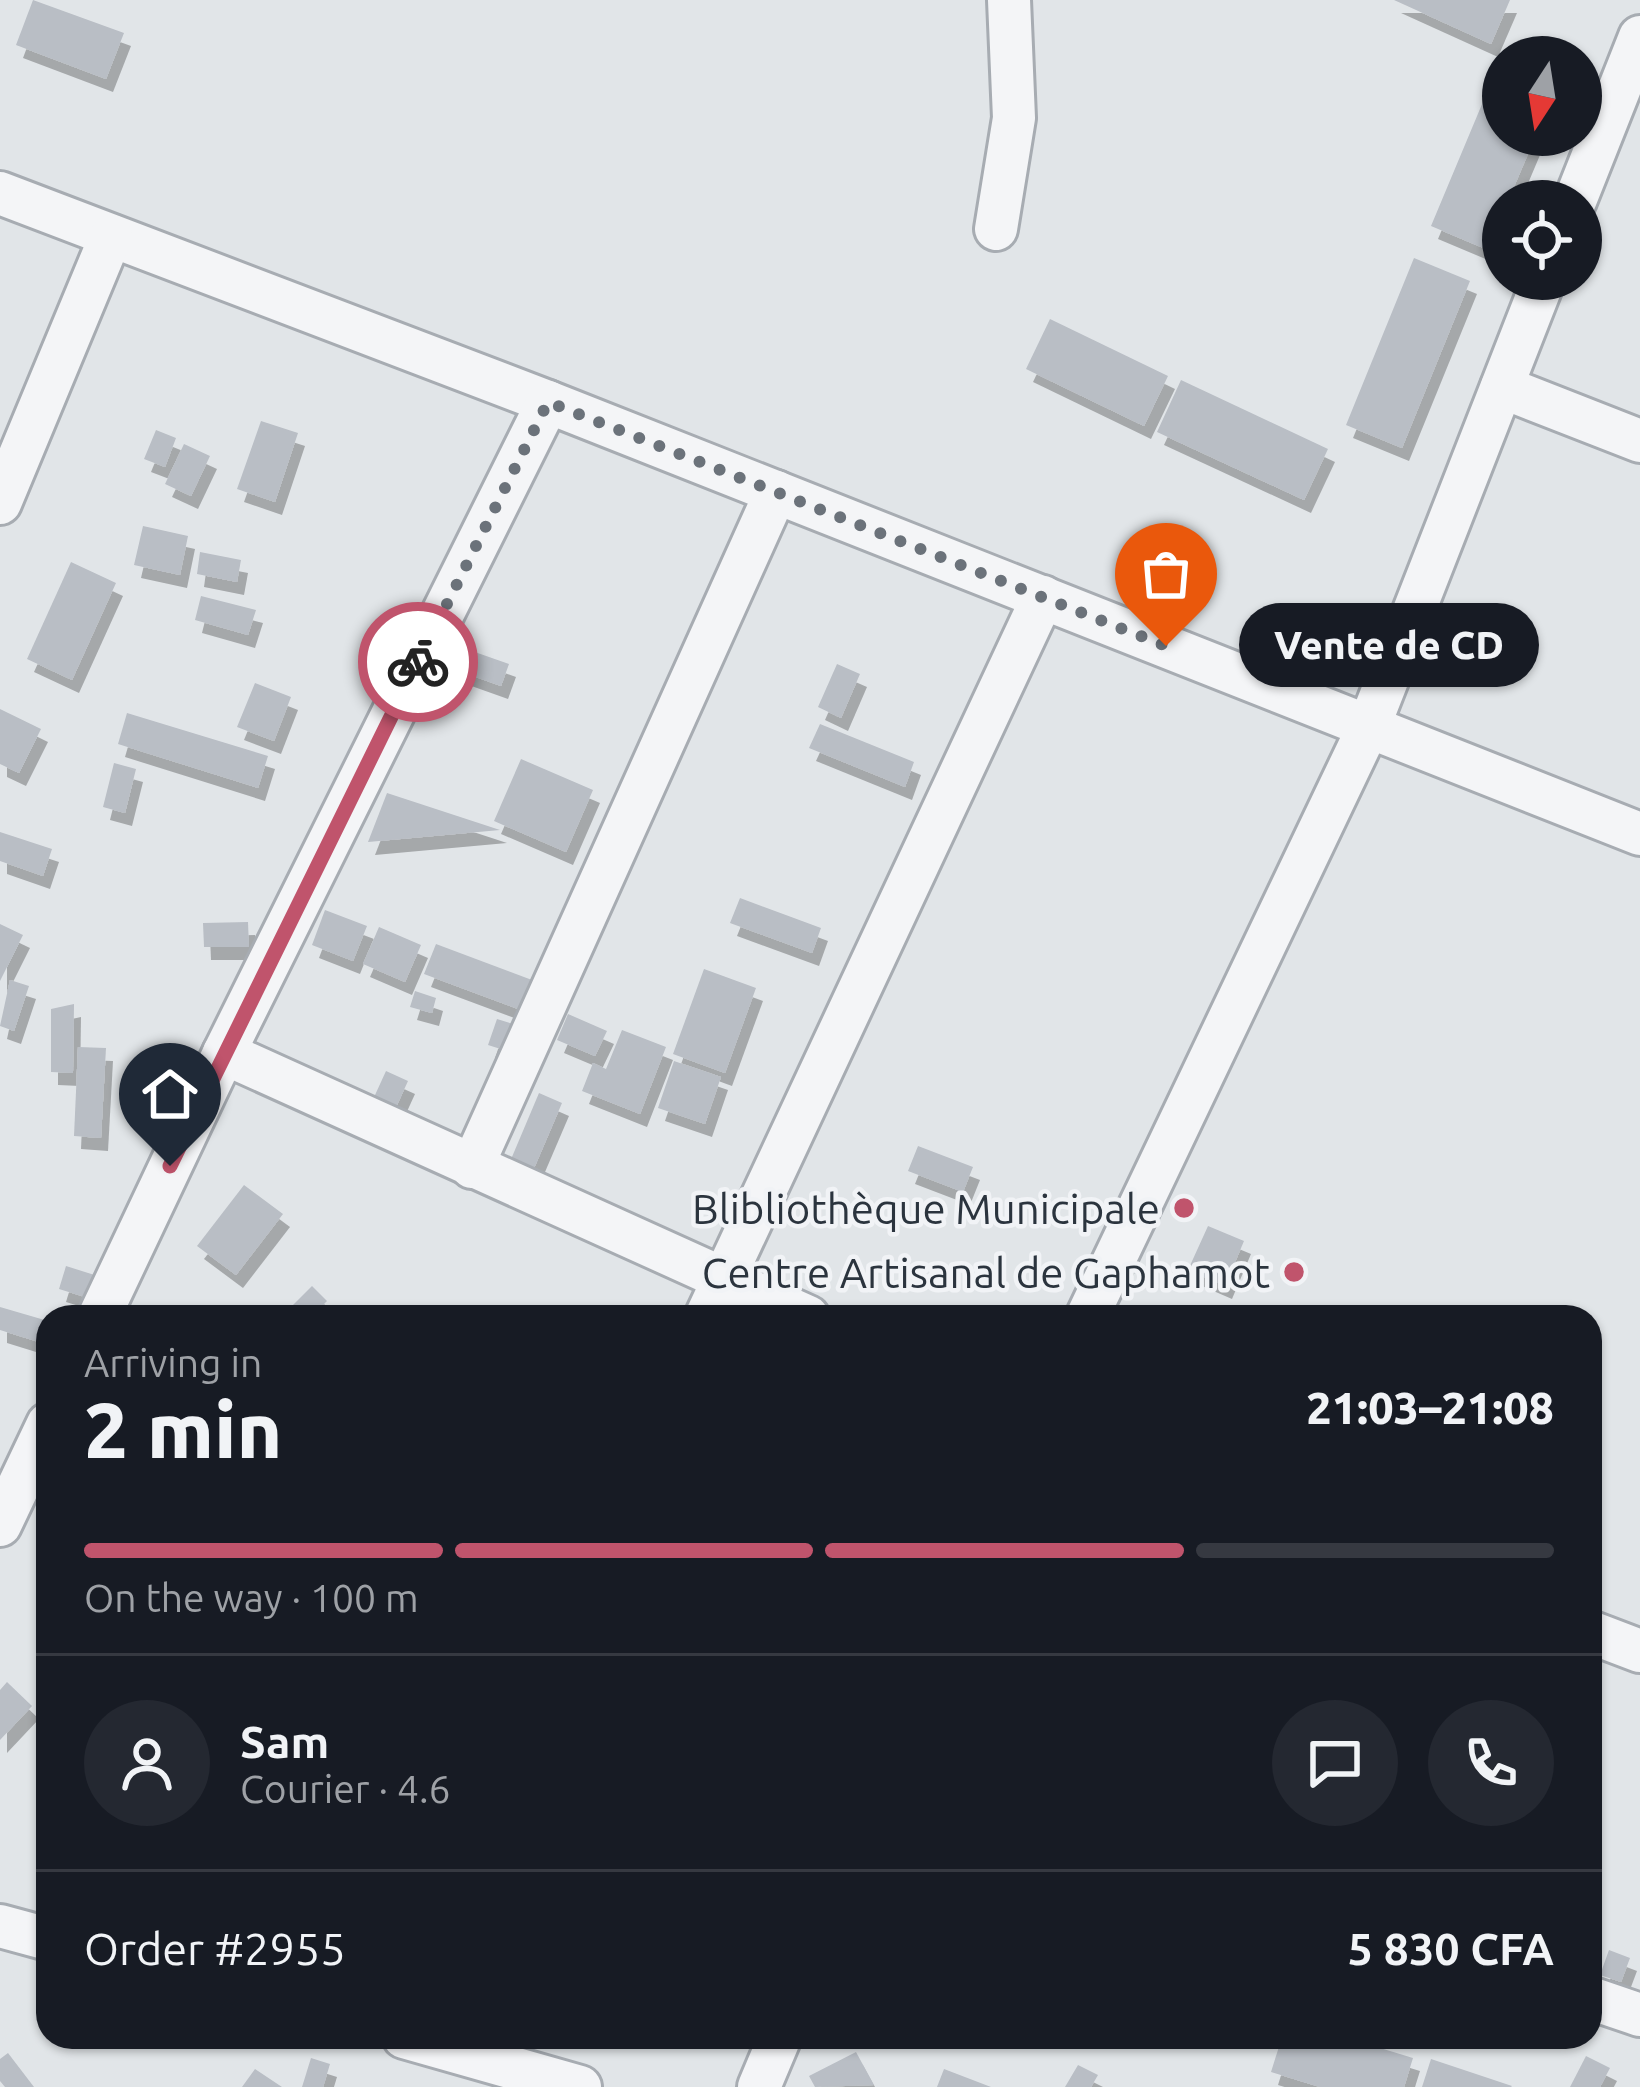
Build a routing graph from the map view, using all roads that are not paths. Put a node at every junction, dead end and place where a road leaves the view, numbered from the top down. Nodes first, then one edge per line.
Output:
1 (1009, 0) edge
2 (1637, 53) edge
3 (1584, 180) edge
4 (0, 193) edge
5 (996, 229) dead end
6 (111, 236) junction
7 (1536, 300) edge
8 (1502, 387) junction
9 (548, 402) junction
10 (1640, 441) edge
11 (776, 493) junction
12 (0, 503) edge
13 (1043, 598) junction
14 (1370, 726) junction
15 (1640, 834) edge
16 (224, 1053) junction
17 (472, 1167) junction
18 (714, 1300) edge
19 (105, 1305) edge
20 (1093, 1305) edge
21 (36, 1450) edge
22 (0, 1526) edge
23 (1602, 1637) edge
24 (1640, 1651) edge
25 (0, 1926) edge
26 (36, 1936) edge
27 (1602, 2002) edge
28 (1640, 2015) edge
29 (446, 2049) edge
30 (775, 2049) edge
31 (580, 2087) edge
32 (759, 2087) edge

1 - 5 street
2 - 3 street
4 - 6 street
6 - 9 street
6 - 12 street
7 - 8 street
8 - 10 street
8 - 14 street
9 - 11 street
9 - 16 street
11 - 13 street
11 - 17 street
13 - 14 street
13 - 18 street
14 - 15 street
14 - 20 street
16 - 17 street
16 - 19 street
17 - 18 street
21 - 22 street
23 - 24 street
25 - 26 street
27 - 28 street
29 - 31 street
30 - 32 street

